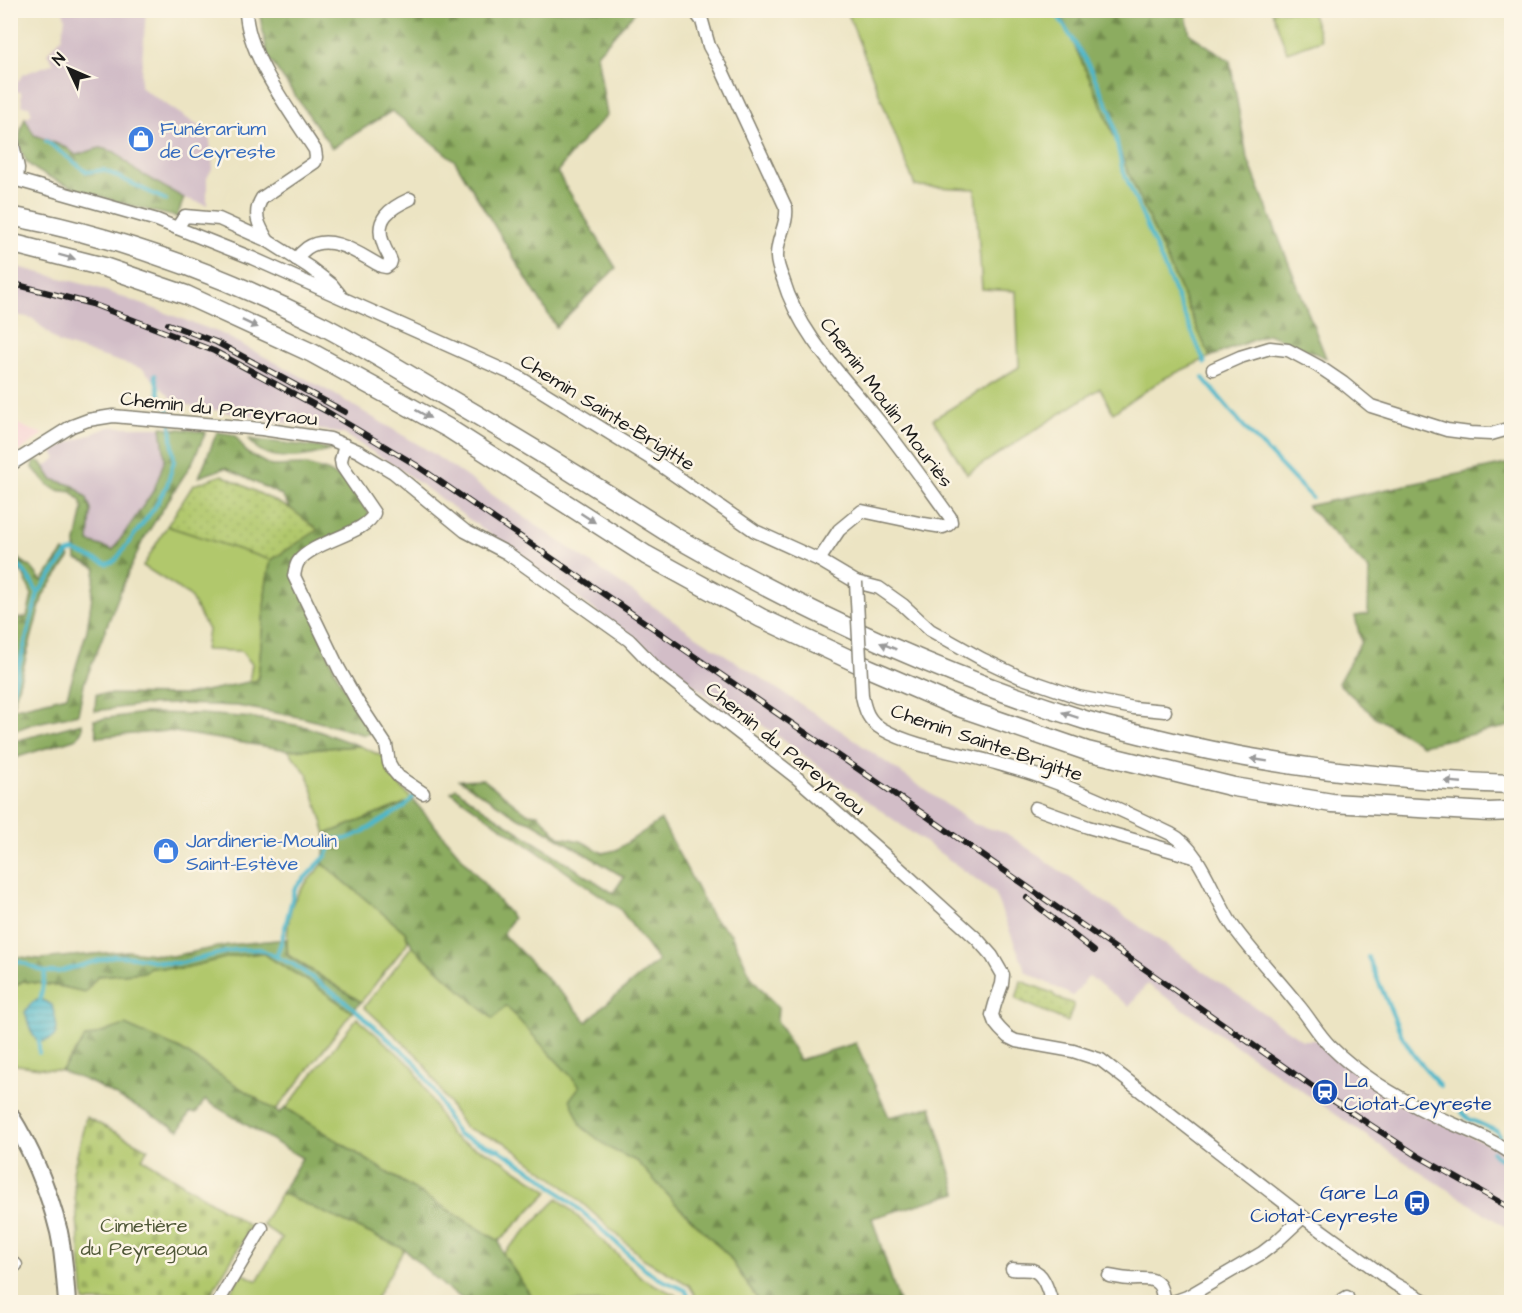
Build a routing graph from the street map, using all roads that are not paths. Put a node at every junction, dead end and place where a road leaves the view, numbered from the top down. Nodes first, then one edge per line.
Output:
1 (246, 10) edge
2 (694, 10) edge
3 (10, 131) edge
4 (14, 179) edge
5 (410, 199) dead end
6 (10, 216) edge
7 (177, 228) junction
8 (268, 241) junction
9 (10, 243) edge
10 (296, 259) junction
11 (343, 298) junction
12 (1213, 369) dead end
13 (1512, 428) edge
14 (345, 445) junction
15 (10, 465) edge
16 (819, 560) junction
17 (856, 582) junction
18 (1164, 711) dead end
19 (1512, 784) edge
20 (423, 793) dead end
21 (1035, 808) dead end
22 (1512, 811) edge
23 (1194, 857) junction
24 (11, 1118) edge
25 (1512, 1154) edge
26 (1304, 1217) junction
27 (262, 1228) dead end
28 (1012, 1269) dead end
29 (1109, 1276) dead end
30 (67, 1302) edge
31 (218, 1302) edge
32 (1052, 1302) edge
33 (1172, 1302) edge
34 (1427, 1302) edge

1 - 8 street
2 - 16 street, Chemin Moulin Mouriès
3 - 4 street
4 - 7 street, Chemin Sainte-Brigitte
5 - 10 street
19 -> 6 highway
7 - 8 street
7 - 11 street, Chemin Sainte-Brigitte
8 - 10 street
9 -> 22 highway
10 - 11 street
11 - 16 street, Chemin Sainte-Brigitte
12 - 13 street
14 - 15 street, Chemin du Pareyraou
14 - 20 street
14 - 26 street, Chemin du Pareyraou
16 - 17 street, Chemin Sainte-Brigitte
17 - 18 street, Chemin Sainte-Brigitte
17 - 23 street, Chemin Sainte-Brigitte, bridge
21 - 23 street
23 - 25 street, Chemin Sainte-Brigitte
24 - 30 main road
26 - 33 street
26 - 34 street, Chemin du Pareyraou
27 - 31 street
28 - 32 street
29 - 33 street

